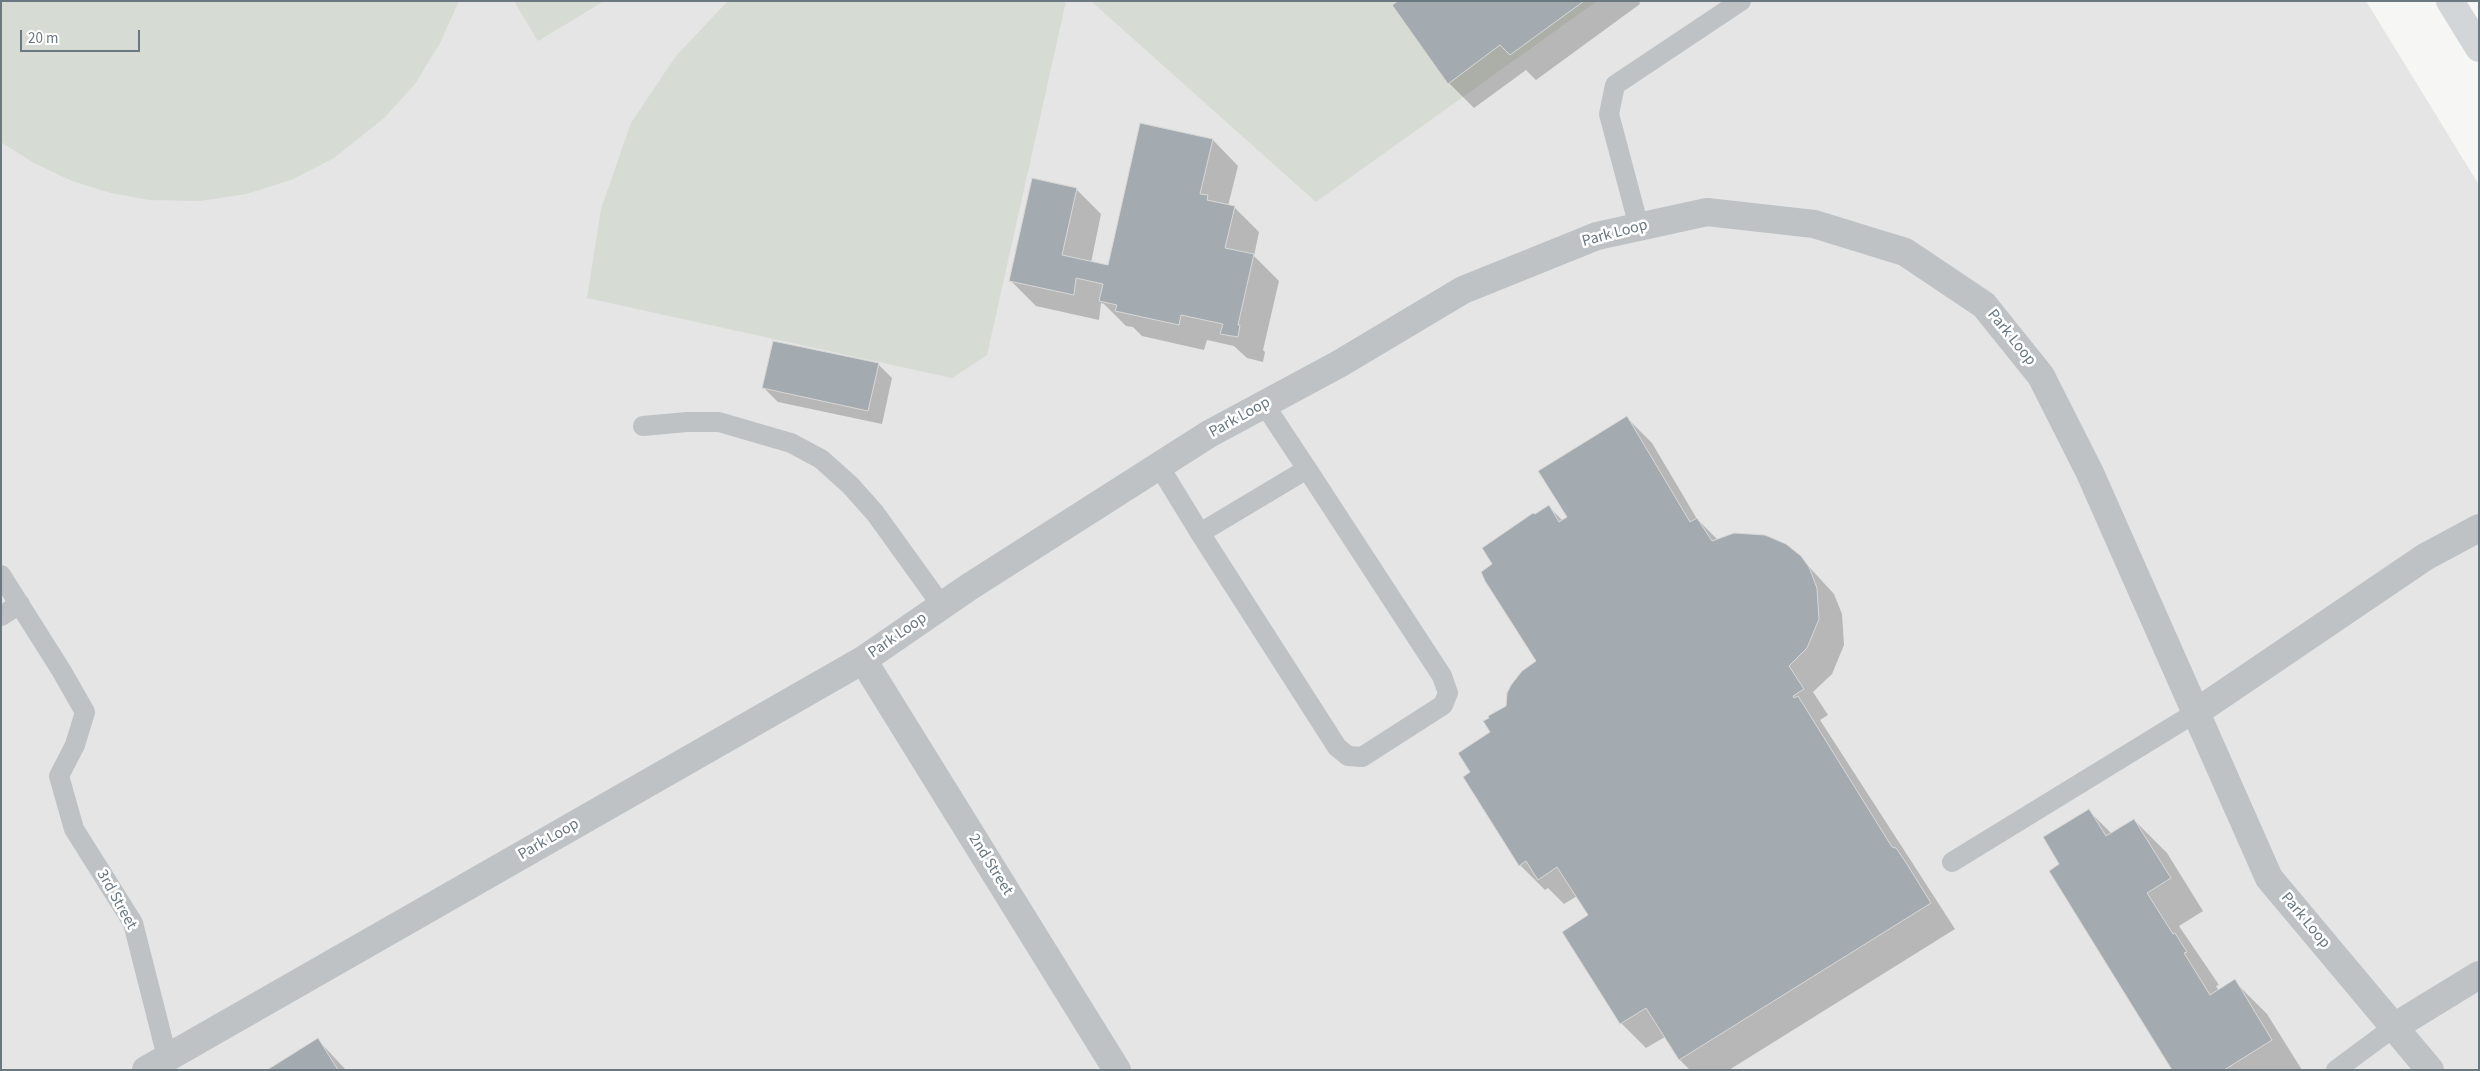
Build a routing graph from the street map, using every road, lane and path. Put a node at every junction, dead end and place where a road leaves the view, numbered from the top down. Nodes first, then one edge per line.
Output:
1 (1741, 1) edge
2 (2450, 1) edge
3 (2479, 48) edge
4 (1639, 227) junction
5 (1264, 404) junction
6 (643, 426) dead end
7 (1159, 466) junction
8 (1306, 469) junction
9 (2479, 528) edge
10 (1200, 533) junction
11 (1, 575) edge
12 (20, 604) junction
13 (942, 606) junction
14 (1, 616) edge
15 (863, 660) junction
16 (2195, 713) junction
17 (1952, 862) dead end
18 (2479, 975) edge
19 (2394, 1027) junction
20 (157, 1064) edge
21 (1117, 1070) edge
22 (2336, 1070) edge
23 (2430, 1070) edge

1 - 4 lane
2 - 3 main road
4 - 5 street, Park Loop
4 - 16 street, Park Loop
5 - 7 street, Park Loop
5 - 8 lane
6 - 13 lane
7 - 10 lane
7 - 13 street, Park Loop
8 - 10 lane
8 - 10 lane
9 - 16 street
11 - 12 lane
12 - 14 lane
12 - 20 lane, 3rd Street
13 - 15 street, Park Loop
15 - 20 street, Park Loop
15 - 21 street, 2nd Street
16 - 17 lane
16 - 19 street, Park Loop
18 - 19 street
19 - 22 lane
19 - 23 street, Park Loop

